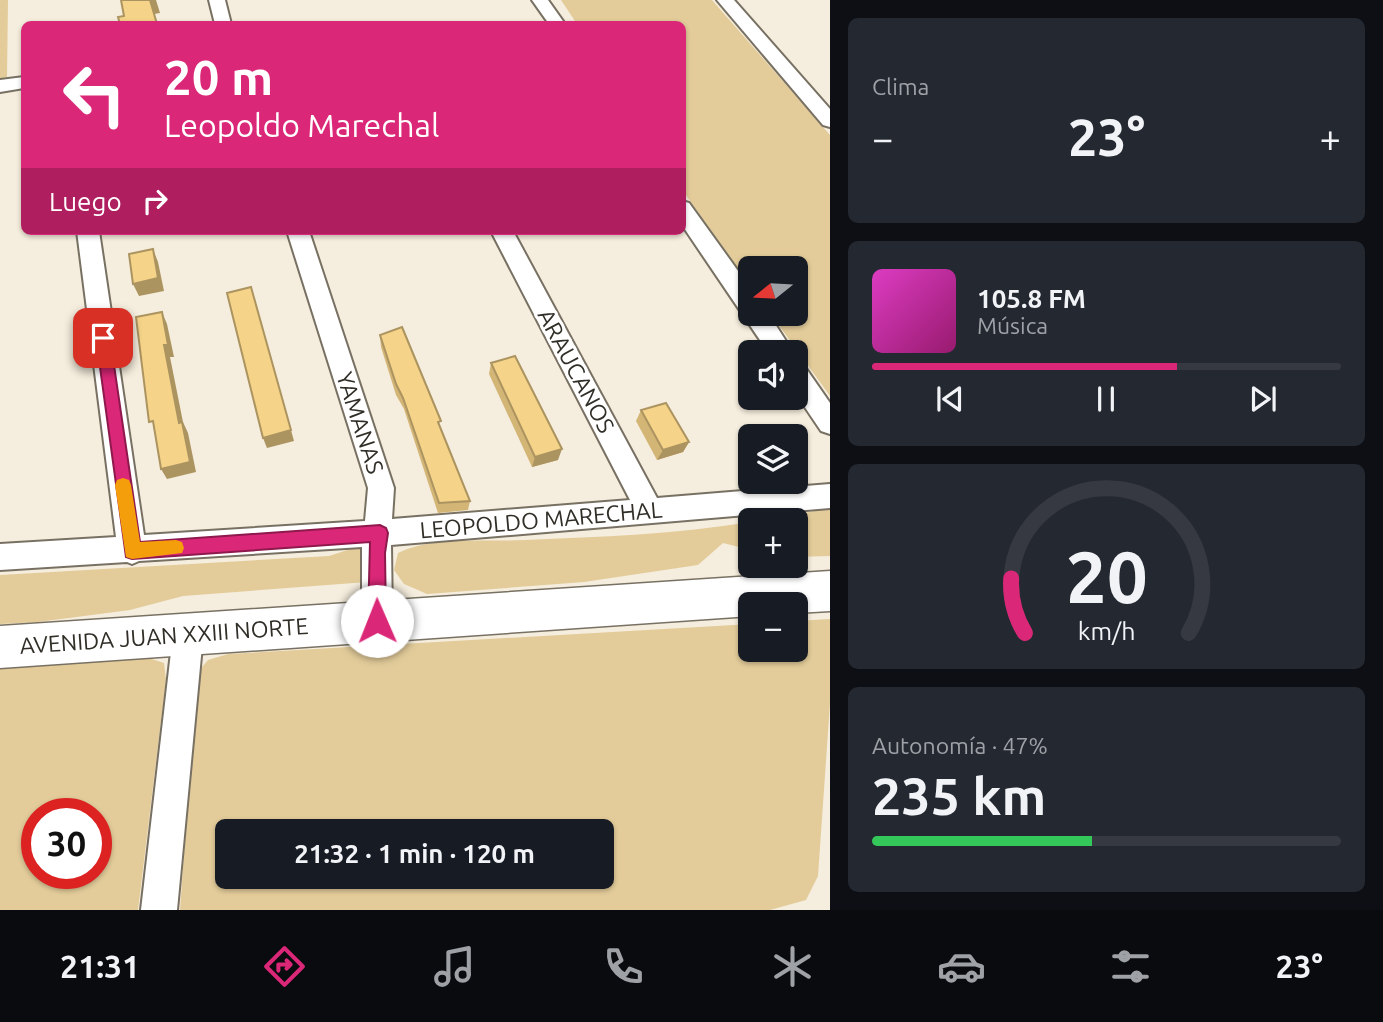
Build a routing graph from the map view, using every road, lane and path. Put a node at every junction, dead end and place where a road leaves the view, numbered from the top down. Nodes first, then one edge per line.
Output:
1 (217, 0) edge
2 (540, 0) edge
3 (725, 0) edge
4 (222, 21) edge
5 (554, 21) edge
6 (21, 83) edge
7 (0, 86) edge
8 (821, 99) edge
9 (830, 121) edge
10 (686, 214) edge
11 (89, 235) edge
12 (299, 235) edge
13 (504, 235) edge
14 (738, 288) edge
15 (808, 391) edge
16 (830, 423) edge
17 (830, 496) edge
18 (650, 511) junction
19 (380, 533) junction
20 (132, 551) junction
21 (0, 557) edge
22 (830, 591) edge
23 (377, 621) junction
24 (188, 635) junction
25 (0, 647) edge
26 (159, 910) edge

1 - 4 street
2 - 5 street
3 - 8 street
6 - 7 street
8 - 9 street
10 - 14 street
11 - 20 street
12 - 19 street, YAMANAS
13 - 18 street, ARAUCANOS
15 - 16 street
17 - 18 street, LEOPOLDO MARECHAL
18 - 19 street, LEOPOLDO MARECHAL
19 - 20 street, LEOPOLDO MARECHAL
19 - 23 street, YAMANAS
20 - 21 street, LEOPOLDO MARECHAL
22 - 23 street, AVENIDA JUAN XXIII NORTE
23 - 24 street, AVENIDA JUAN XXIII NORTE
24 - 25 street, AVENIDA JUAN XXIII NORTE
24 - 26 street

